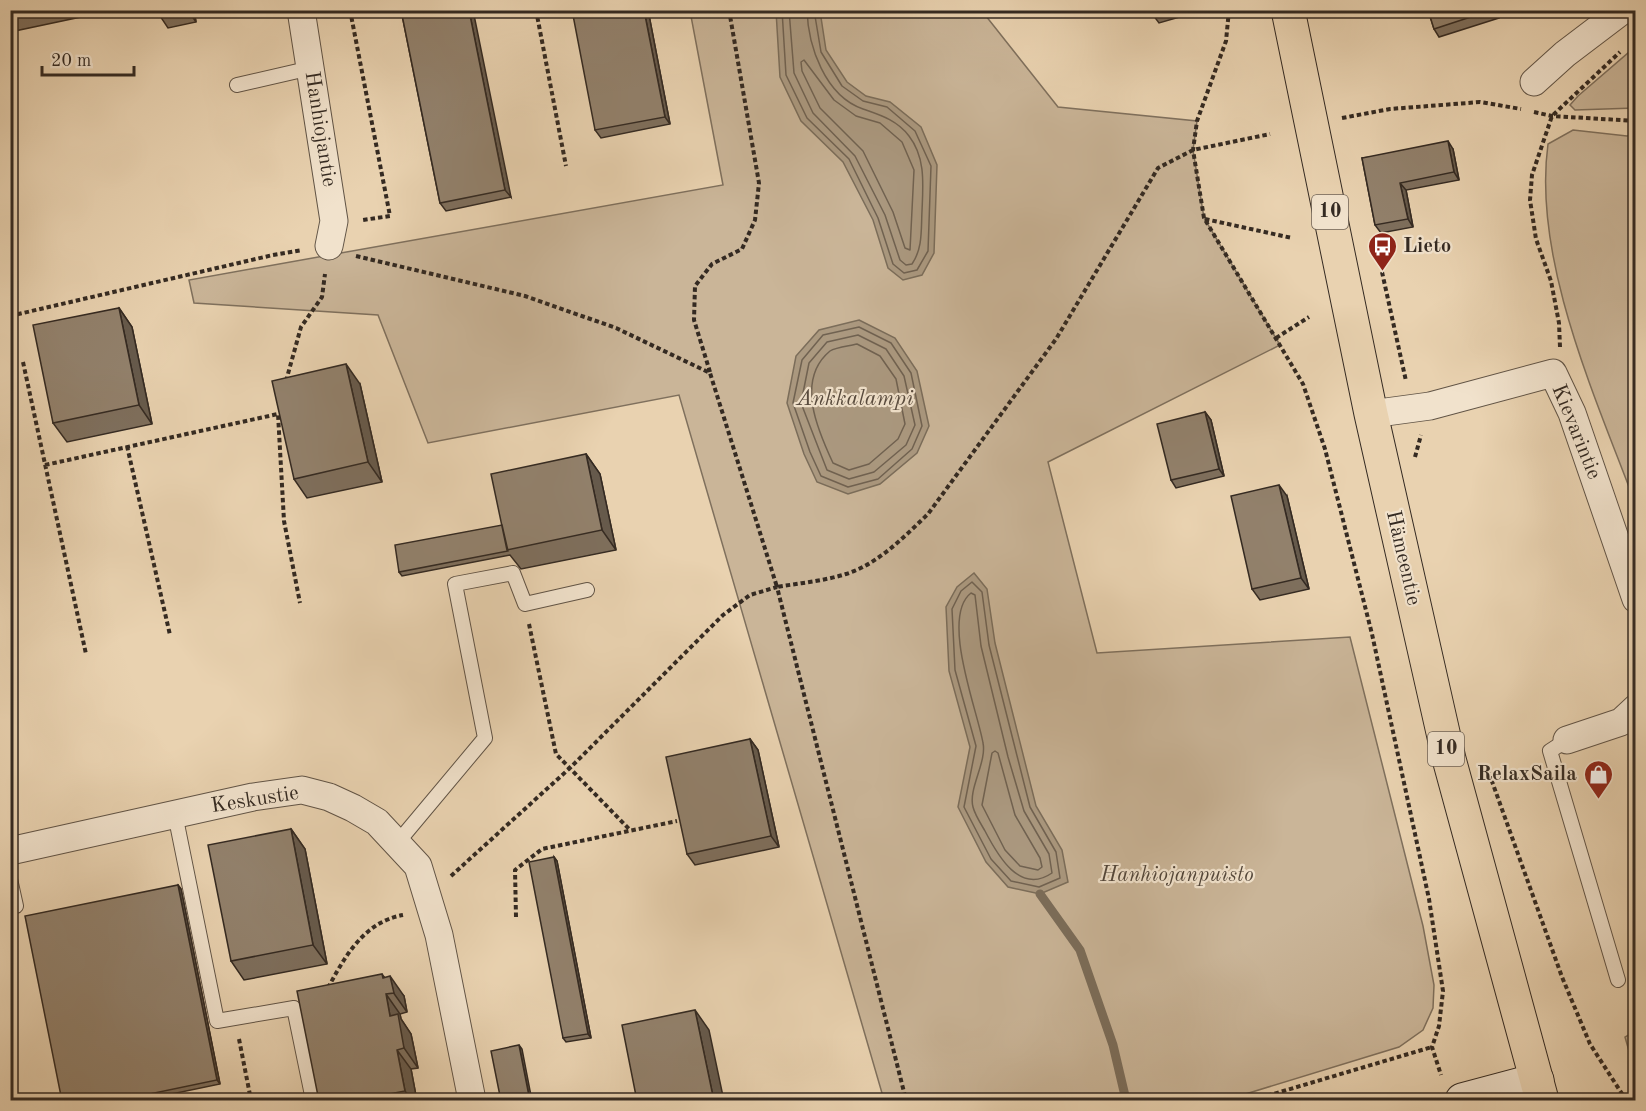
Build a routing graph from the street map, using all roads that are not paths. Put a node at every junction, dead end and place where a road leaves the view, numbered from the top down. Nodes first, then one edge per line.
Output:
1 (301, 10) edge
2 (1288, 10) edge
3 (1623, 10) edge
4 (311, 68) junction
5 (1534, 82) dead end
6 (237, 85) dead end
7 (332, 234) road end
8 (1371, 414) junction
9 (587, 590) dead end
10 (1635, 599) edge
11 (1635, 708) edge
12 (1567, 740) joint
13 (175, 814) junction
14 (398, 842) junction
15 (10, 851) edge
16 (10, 879) edge
17 (10, 907) edge
18 (1618, 980) dead end
19 (1540, 1090) edge
20 (312, 1096) edge
21 (472, 1101) edge
22 (1462, 1101) edge

1 - 4 street, Hanhiojantie
2 - 8 highway, Hämeentie / 10
3 - 5 street
4 - 6 lane
4 - 7 street, Hanhiojantie
8 - 10 street, Kievarintie
8 - 19 highway, Hämeentie / 10
9 - 14 lane
11 - 12 street
12 - 18 lane
13 - 14 street, Keskustie
13 - 15 street, Keskustie
13 - 20 lane
14 - 21 street, Keskustie
16 - 17 lane
19 - 22 street

